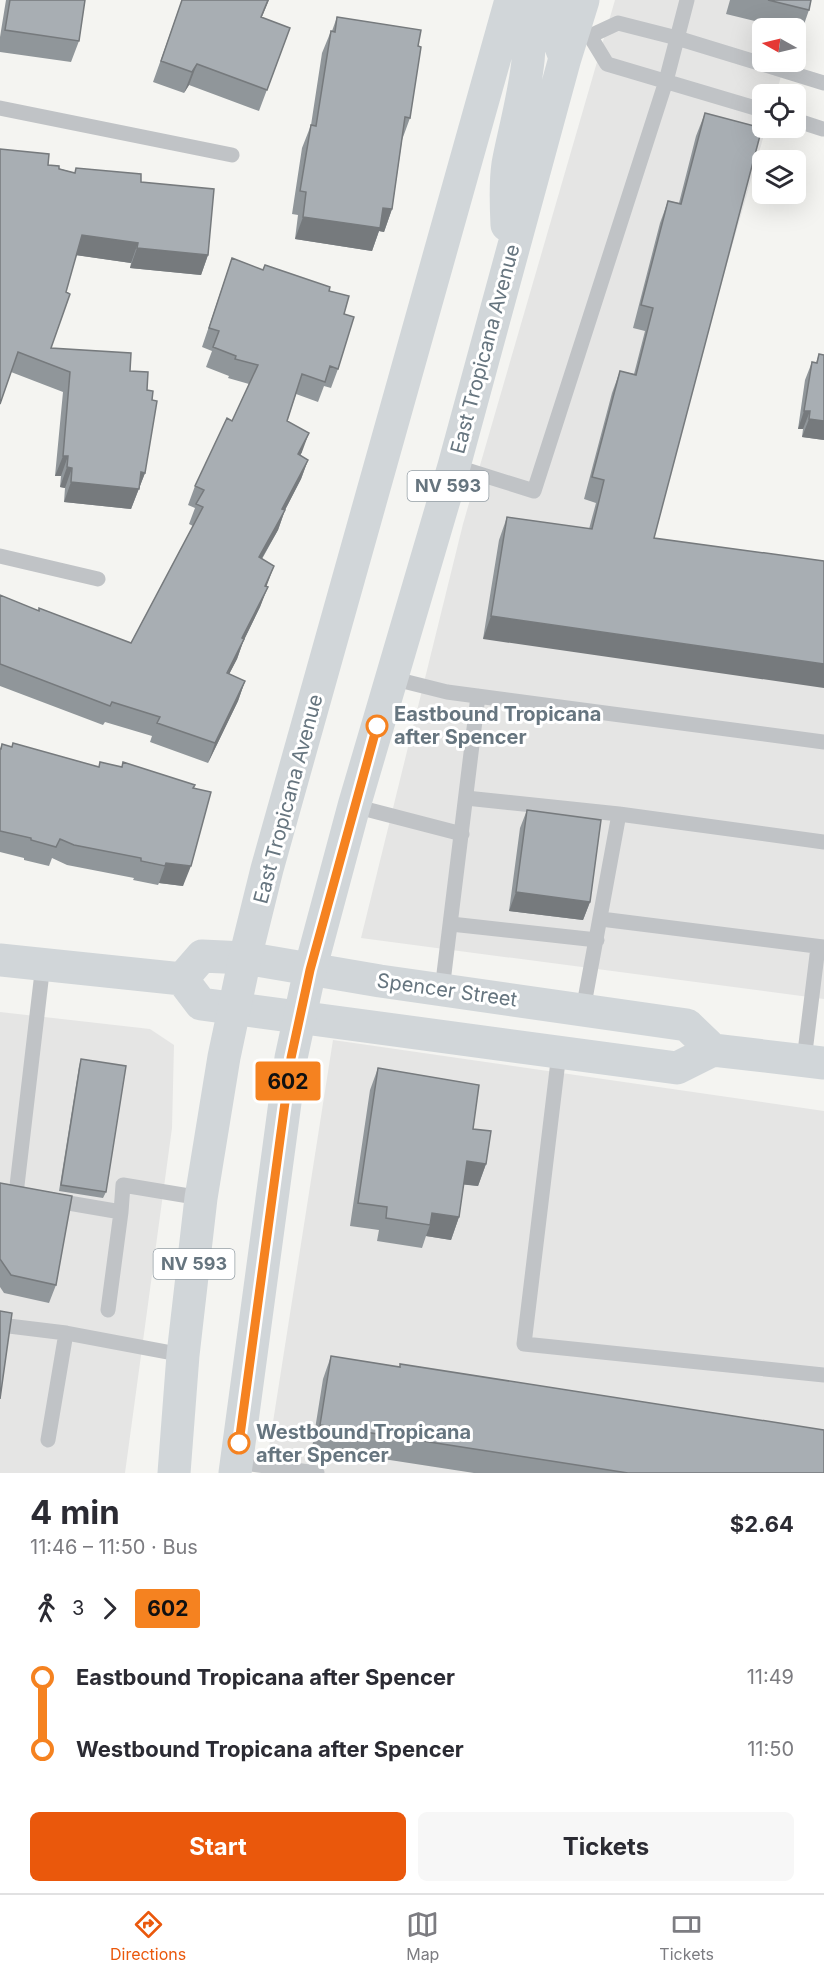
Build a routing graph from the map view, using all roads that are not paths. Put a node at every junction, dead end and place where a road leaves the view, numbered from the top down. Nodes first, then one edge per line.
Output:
1 (512, 0) edge
2 (519, 0) edge
3 (552, 0) edge
4 (583, 0) edge
5 (687, 0) edge
6 (677, 38) junction
7 (576, 42) junction
8 (666, 81) junction
9 (824, 83) edge
10 (752, 107) edge
11 (0, 108) edge
12 (806, 124) edge
13 (823, 129) edge
14 (232, 155) dead end
15 (507, 269) junction
16 (454, 466) junction
17 (0, 556) edge
18 (98, 579) dead end
19 (391, 678) junction
20 (478, 696) junction
21 (824, 742) edge
22 (466, 798) junction
23 (354, 806) junction
24 (619, 814) junction
25 (462, 834) junction
26 (824, 842) edge
27 (601, 919) junction
28 (451, 924) junction
29 (597, 940) junction
30 (821, 947) edge
31 (245, 958) junction
32 (0, 960) edge
33 (44, 964) junction
34 (310, 970) junction
35 (182, 980) junction
36 (442, 990) junction
37 (234, 1007) junction
38 (583, 1010) junction
39 (299, 1017) junction
40 (713, 1050) junction
41 (559, 1053) junction
42 (814, 1061) edge
43 (201, 1198) junction
44 (121, 1212) junction
45 (108, 1310) dead end
46 (0, 1325) edge
47 (66, 1333) junction
48 (183, 1355) junction
49 (824, 1375) edge
50 (48, 1440) dead end
51 (236, 1467) edge
52 (174, 1473) edge
53 (317, 1473) edge

1 - 31 main road, East Tropicana Avenue / NV 593
2 - 15 main road
3 - 7 main road
4 - 7 main road, East Tropicana Avenue / NV 593
5 - 6 lane
6 - 7 lane
6 - 8 lane
6 - 9 lane
7 - 8 lane
7 - 15 main road, East Tropicana Avenue / NV 593
8 - 10 lane
8 - 16 lane
11 - 14 lane
12 - 13 lane
15 - 16 main road, East Tropicana Avenue / NV 593
16 - 19 main road, East Tropicana Avenue / NV 593
17 - 18 lane
19 - 20 lane
19 - 23 main road, East Tropicana Avenue / NV 593
20 - 21 lane
20 - 22 lane
22 - 24 lane
22 - 25 lane
23 - 25 lane
23 - 34 main road, East Tropicana Avenue / NV 593
24 - 26 lane
24 - 27 lane
25 - 28 lane
27 - 29 lane
27 - 30 lane
28 - 29 lane
28 - 36 lane
29 - 38 lane
30 - 42 lane
31 - 34 main road, Spencer Street
31 - 35 main road, Spencer Street
31 - 37 main road, East Tropicana Avenue / NV 593
32 - 33 main road
33 - 35 main road
33 - 44 lane
34 - 36 main road, Spencer Street
34 - 39 main road, East Tropicana Avenue / NV 593
35 - 37 main road
36 - 38 main road, Spencer Street
37 - 39 main road
37 - 43 main road, East Tropicana Avenue / NV 593
38 - 40 main road, Spencer Street
39 - 41 main road
39 - 51 main road, East Tropicana Avenue / NV 593
40 - 41 main road
40 - 42 main road
41 - 49 lane
43 - 44 lane
43 - 48 main road, East Tropicana Avenue / NV 593
44 - 45 lane
46 - 47 lane
47 - 48 lane
47 - 50 lane
48 - 52 main road, East Tropicana Avenue / NV 593
51 - 53 lane

